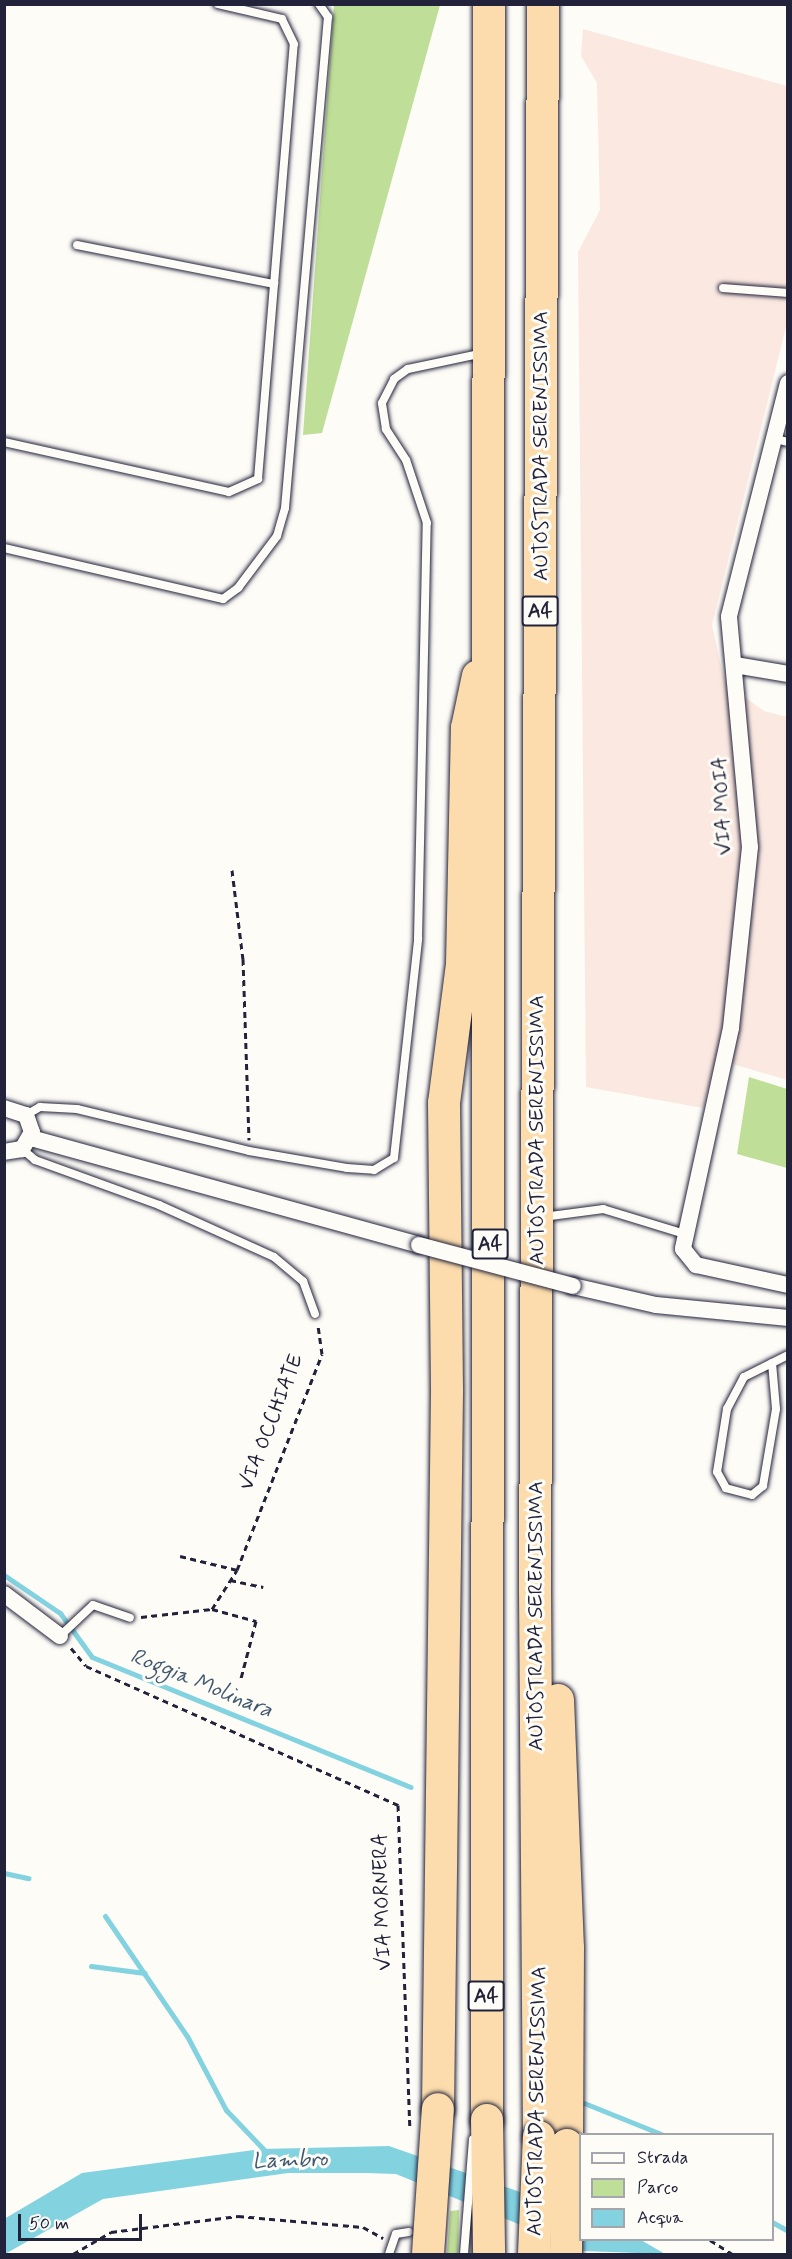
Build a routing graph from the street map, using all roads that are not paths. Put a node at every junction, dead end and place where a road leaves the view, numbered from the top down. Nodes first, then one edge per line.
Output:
1 (218, 4) edge
2 (318, 4) edge
3 (489, 4) edge
4 (543, 4) edge
5 (77, 245) dead end
6 (274, 284) junction
7 (723, 288) dead end
8 (788, 293) edge
9 (490, 352) junction
10 (788, 383) edge
11 (781, 441) edge
12 (4, 442) edge
13 (4, 548) edge
14 (491, 617) junction
15 (735, 665) junction
16 (788, 674) edge
17 (4, 1108) edge
18 (26, 1115) junction
19 (26, 1143) junction
20 (4, 1152) edge
21 (537, 1218) junction
22 (685, 1234) junction
23 (788, 1285) edge
24 (315, 1314) road end
25 (788, 1318) edge
26 (788, 1355) edge
27 (772, 1363) junction
28 (4, 1594) edge
29 (130, 1618) road end
30 (63, 1632) joint
31 (479, 2118) junction
32 (553, 2141) junction
33 (418, 2243) edge
34 (390, 2250) edge
35 (464, 2254) edge
36 (489, 2254) edge
37 (534, 2254) edge
38 (566, 2254) edge

1 - 6 lane
2 - 13 lane
3 - 9 highway, A4
4 - 21 highway, AUTOSTRADA SERENISSIMA / A4
5 - 6 lane
6 - 12 lane
7 - 8 lane
9 - 14 highway, A4
9 - 18 lane
10 - 11 street, VIA MOIA
11 - 15 street, VIA MOIA
14 - 31 highway, A4
14 - 33 highway, bridge
15 - 16 street
15 - 22 street, VIA MOIA
17 - 18 street
18 - 19 street
19 - 20 street
19 - 24 lane
19 - 25 street, bridge
21 - 22 lane
21 - 32 highway, AUTOSTRADA SERENISSIMA
22 - 23 street
26 - 27 lane
27 - 27 lane
28 - 30 street
29 - 30 lane
31 - 35 lane, bridge
31 - 36 highway, A4, bridge
32 - 37 highway, AUTOSTRADA SERENISSIMA, bridge
32 - 38 highway, bridge
33 - 34 lane

